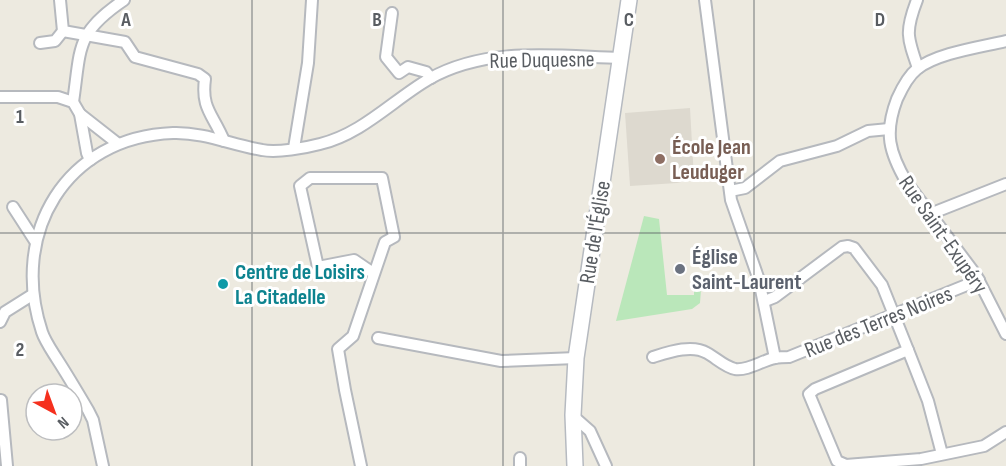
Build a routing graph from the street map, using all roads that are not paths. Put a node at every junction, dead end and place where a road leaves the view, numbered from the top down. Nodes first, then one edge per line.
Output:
1 (60, 0) edge
2 (124, 0) edge
3 (312, 0) edge
4 (629, 0) edge
5 (705, 0) edge
6 (917, 0) edge
7 (392, 13) dead end
8 (63, 31) junction
9 (87, 33) junction
10 (1006, 41) edge
11 (40, 43) dead end
12 (620, 58) junction
13 (918, 68) junction
14 (431, 78) junction
15 (0, 97) edge
16 (73, 102) junction
17 (81, 114) junction
18 (889, 129) junction
19 (224, 141) junction
20 (117, 143) junction
21 (294, 148) junction
22 (90, 160) junction
23 (1006, 184) edge
24 (731, 196) junction
25 (13, 207) dead end
26 (930, 214) junction
27 (35, 241) junction
28 (373, 273) junction
29 (979, 280) junction
30 (33, 295) junction
31 (765, 301) junction
32 (895, 315) junction
33 (0, 322) edge
34 (1006, 334) edge
35 (378, 338) dead end
36 (908, 350) junction
37 (576, 357) junction
38 (653, 357) dead end
39 (775, 358) junction
40 (1, 400) edge
41 (573, 416) junction
42 (1006, 432) edge
43 (942, 454) junction
44 (6, 466) edge
45 (103, 466) edge
46 (361, 466) edge
47 (575, 466) edge
48 (606, 466) edge

1 - 8 street
2 - 9 street
3 - 21 street
4 - 12 street, Rue de l'Église
5 - 24 street
6 - 13 street
7 - 14 street
8 - 9 street
8 - 11 street
9 - 16 street
9 - 19 street
10 - 13 street
12 - 14 street, Rue Duquesne
12 - 37 street, Rue de l'Église
13 - 18 street, Rue Saint-Exupéry
14 - 21 street, Rue Duquesne
15 - 16 street
16 - 17 street
17 - 20 street
17 - 22 street
18 - 24 street
18 - 26 street, Rue Saint-Exupéry
19 - 20 street, Rue Duquesne
19 - 21 street, Rue Duquesne
20 - 22 street, Rue Duquesne
22 - 27 street, Rue Duquesne
23 - 26 street
24 - 31 street
25 - 27 street
26 - 29 street, Rue Saint-Exupéry
27 - 30 street, Rue Duquesne
28 - 28 street
28 - 46 street
29 - 32 street, Rue des Terres Noires
29 - 34 street, Rue Saint-Exupéry
30 - 33 street
30 - 45 street, Rue Duquesne
31 - 32 street
31 - 39 street
32 - 36 street
32 - 39 street, Rue des Terres Noires
35 - 37 street
36 - 43 street
36 - 43 street
37 - 41 street, Rue de l'Église
38 - 39 street, Rue des Terres Noires
40 - 44 street
41 - 47 street, Rue de l'Église
41 - 48 street
42 - 43 street

